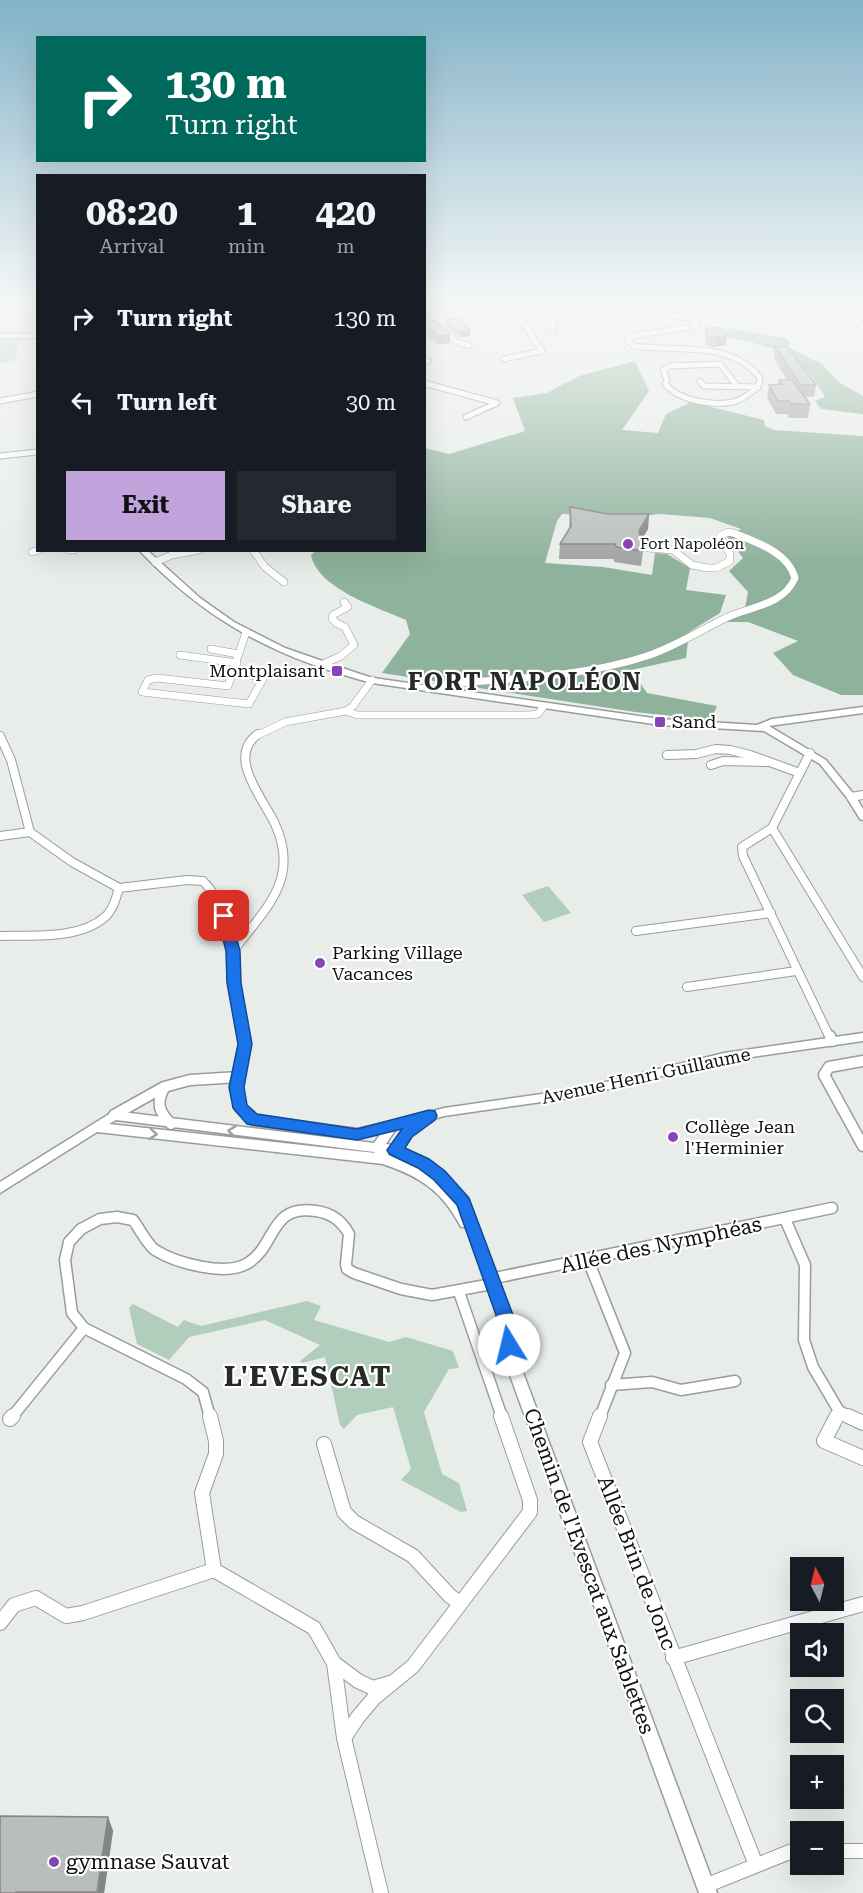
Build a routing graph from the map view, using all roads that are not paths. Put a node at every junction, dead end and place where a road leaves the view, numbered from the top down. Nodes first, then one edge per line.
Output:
1 (454, 391) edge
2 (674, 391) edge
3 (750, 391) edge
4 (36, 394) edge
5 (0, 400) edge
6 (466, 417) dead end
7 (36, 452) edge
8 (0, 456) edge
9 (649, 548) dead end
10 (144, 552) edge
11 (189, 552) edge
12 (254, 552) edge
13 (155, 562) junction
14 (284, 582) dead end
15 (344, 602) dead end
16 (246, 632) junction
17 (211, 649) dead end
18 (238, 654) junction
19 (180, 655) dead end
20 (237, 663) junction
21 (321, 665) junction
22 (235, 673) junction
23 (372, 680) junction
24 (428, 689) junction
25 (543, 707) junction
26 (863, 710) edge
27 (346, 711) junction
28 (760, 727) junction
29 (0, 736) edge
30 (810, 753) junction
31 (667, 755) dead end
32 (766, 762) junction
33 (711, 765) dead end
34 (800, 773) junction
35 (863, 795) edge
36 (851, 797) junction
37 (863, 817) edge
38 (772, 828) junction
39 (30, 832) junction
40 (0, 836) edge
41 (119, 888) junction
42 (771, 914) junction
43 (636, 931) dead end
44 (0, 936) edge
45 (233, 951) junction
46 (796, 971) junction
47 (863, 977) edge
48 (687, 987) dead end
49 (863, 1037) edge
50 (832, 1041) junction
51 (863, 1062) edge
52 (239, 1077) junction
53 (164, 1087) junction
54 (114, 1115) junction
55 (429, 1116) junction
56 (171, 1124) junction
57 (392, 1126) junction
58 (95, 1127) junction
59 (863, 1146) edge
60 (395, 1150) junction
61 (380, 1153) junction
62 (0, 1188) edge
63 (832, 1208) dead end
64 (785, 1219) junction
65 (478, 1247) junction
66 (588, 1260) junction
67 (491, 1281) junction
68 (459, 1292) junction
69 (84, 1328) junction
70 (735, 1381) dead end
71 (611, 1385) junction
72 (839, 1412) junction
73 (10, 1419) dead end
74 (863, 1423) edge
75 (324, 1444) dead end
76 (863, 1458) edge
77 (214, 1570) junction
78 (460, 1603) junction
79 (863, 1604) edge
80 (0, 1623) edge
81 (673, 1658) junction
82 (334, 1663) junction
83 (390, 1683) junction
84 (344, 1738) junction
85 (844, 1851) edge
86 (863, 1851) edge
87 (790, 1852) edge
88 (756, 1865) junction
89 (707, 1889) edge
90 (381, 1893) edge

1 - 6 street
2 - 3 street
4 - 5 street
7 - 8 street
9 - 24 street
10 - 13 street
11 - 13 street
12 - 14 street
13 - 16 street
15 - 21 street
16 - 18 street
16 - 21 street
17 - 18 street
18 - 20 street
19 - 20 street
20 - 22 street
21 - 23 street
22 - 22 street
23 - 24 street
23 - 27 street
24 - 25 street
25 - 27 street
25 - 28 street
26 - 28 street
27 - 45 street
28 - 30 street
29 - 39 street
30 - 34 street
30 - 36 street
31 - 32 street
32 - 33 street
32 - 34 street
34 - 38 street
35 - 36 street
36 - 37 street
38 - 42 street
38 - 47 street
39 - 40 street
39 - 41 street
41 - 44 street
41 - 45 street, Avenue Henri Guillaume
42 - 43 street
42 - 46 street
45 - 52 street, Avenue Henri Guillaume
46 - 48 street
46 - 50 street
49 - 50 street, Avenue Henri Guillaume
50 - 55 street, Avenue Henri Guillaume
51 - 59 street
52 - 53 street
52 - 57 street, Avenue Henri Guillaume
53 - 54 street
53 - 56 street
54 - 56 street
54 - 58 street
55 - 57 street, Avenue Henri Guillaume
55 - 60 street
61 -> 56 street
57 - 61 street
58 -> 61 street
58 - 62 street
60 - 61 street
60 - 65 street, Chemin de l'Evescat aux Sablettes
61 - 65 street, Chemin de l'Evescat aux Sablettes
63 - 64 street, Allée des Nymphéas
64 - 66 street, Allée des Nymphéas
64 - 72 street
65 - 67 street, Chemin de l'Evescat aux Sablettes
66 - 67 street, Allée des Nymphéas
66 - 71 street, Allée Brin de Jonc
67 - 68 street, Allée des Nymphéas
67 - 89 street, Chemin de l'Evescat aux Sablettes
68 - 69 street, Allée des Nymphéas
68 - 78 street
69 - 73 street
69 - 77 street
70 - 71 street
71 - 81 street, Allée Brin de Jonc
72 - 74 street
72 - 76 street
75 - 78 street
77 - 80 street
77 - 82 street
78 - 83 street
79 - 81 street
81 - 88 street, Allée Brin de Jonc
82 - 83 street
82 - 84 street
83 - 84 street
84 - 90 street
85 - 86 street
87 - 88 street
88 - 89 street

